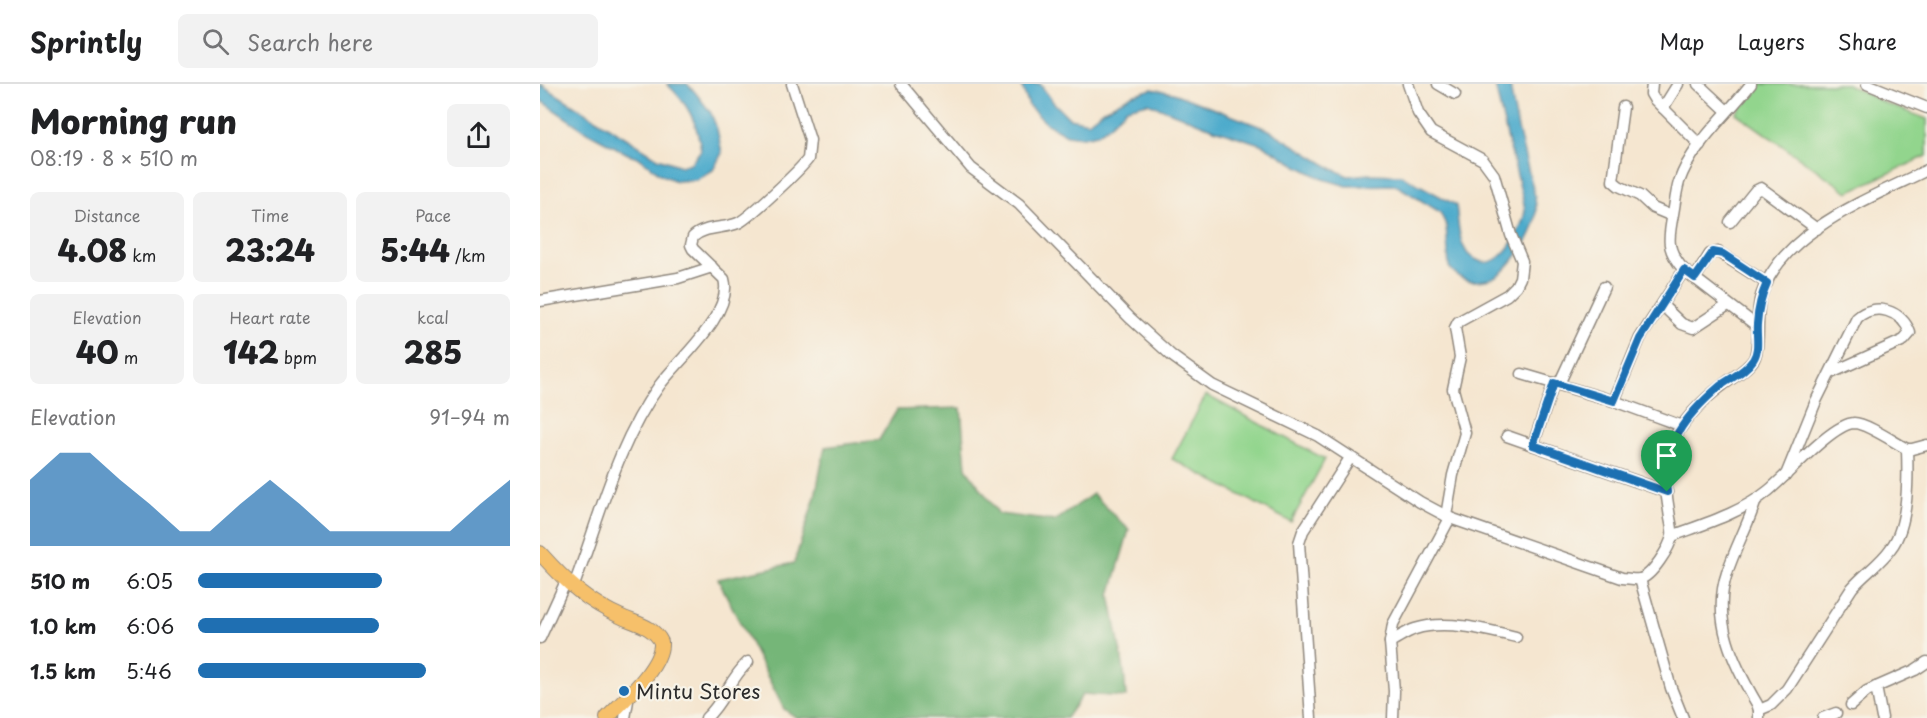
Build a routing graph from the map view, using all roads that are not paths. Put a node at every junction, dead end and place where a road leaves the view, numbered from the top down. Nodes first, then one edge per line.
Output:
1 (792, 84) edge
2 (901, 84) edge
3 (1408, 84) edge
4 (1438, 84) edge
5 (1652, 84) edge
6 (1678, 84) edge
7 (1698, 84) edge
8 (1751, 84) edge
9 (1867, 84) edge
10 (1455, 94) dead end
11 (1623, 107) dead end
12 (1663, 108) junction
13 (1927, 108) edge
14 (1727, 111) junction
15 (1700, 145) junction
16 (1927, 170) edge
17 (1672, 216) junction
18 (1730, 222) dead end
19 (1817, 229) junction
20 (712, 267) junction
21 (1684, 270) junction
22 (1695, 278) junction
23 (1767, 283) junction
24 (1604, 287) dead end
25 (540, 301) edge
26 (1662, 305) junction
27 (1728, 305) junction
28 (1757, 326) junction
29 (1831, 373) junction
30 (1522, 374) dead end
31 (1557, 384) junction
32 (1614, 401) junction
33 (1682, 426) junction
34 (1507, 436) dead end
35 (1533, 445) junction
36 (1927, 445) edge
37 (1907, 449) junction
38 (1350, 458) junction
39 (1786, 475) junction
40 (1667, 492) junction
41 (1756, 500) junction
42 (1448, 517) junction
43 (1672, 536) junction
44 (540, 553) edge
45 (1640, 579) junction
46 (569, 584) junction
47 (1516, 637) dead end
48 (540, 638) edge
49 (1390, 642) junction
50 (748, 662) dead end
51 (1927, 662) edge
52 (1876, 687) junction
53 (629, 695) junction
54 (1851, 705) dead end
55 (1836, 713) dead end
56 (1759, 714) edge
57 (607, 718) edge
58 (624, 718) edge
59 (706, 718) edge
60 (1311, 718) edge
61 (1393, 718) edge
62 (1683, 718) edge
63 (1823, 718) edge
64 (1882, 718) edge

1 - 20 street
2 - 38 street
3 - 42 street
4 - 10 street
5 - 12 street
6 - 12 street
7 - 14 street
8 - 14 street
9 - 13 street
11 - 17 street
12 - 15 street
14 - 15 street
15 - 17 street
16 - 19 street
17 - 21 street
18 - 19 street
19 - 23 street
20 - 25 street
20 - 46 street
21 - 22 street
21 - 26 street
22 - 23 street
22 - 27 street
23 - 28 street
24 - 31 street
26 - 27 street
26 - 32 street
27 - 28 street
28 - 33 street
29 - 29 street
29 - 39 street
30 - 31 street
31 - 32 street
31 - 35 street
32 - 33 street
33 - 40 street
34 - 35 street
35 - 40 street
36 - 37 street
37 - 39 street
37 - 56 street
38 - 42 street
38 - 60 street
39 - 41 street
40 - 43 street
41 - 43 street
41 - 56 street
42 - 45 street
42 - 49 street
43 - 45 street
44 - 46 main road
45 - 62 street
46 - 48 street
46 - 53 main road
47 - 49 street
49 - 61 street
50 - 59 street
51 - 52 street
52 - 54 street
52 - 64 street
53 - 57 main road
53 - 58 street
55 - 63 street

